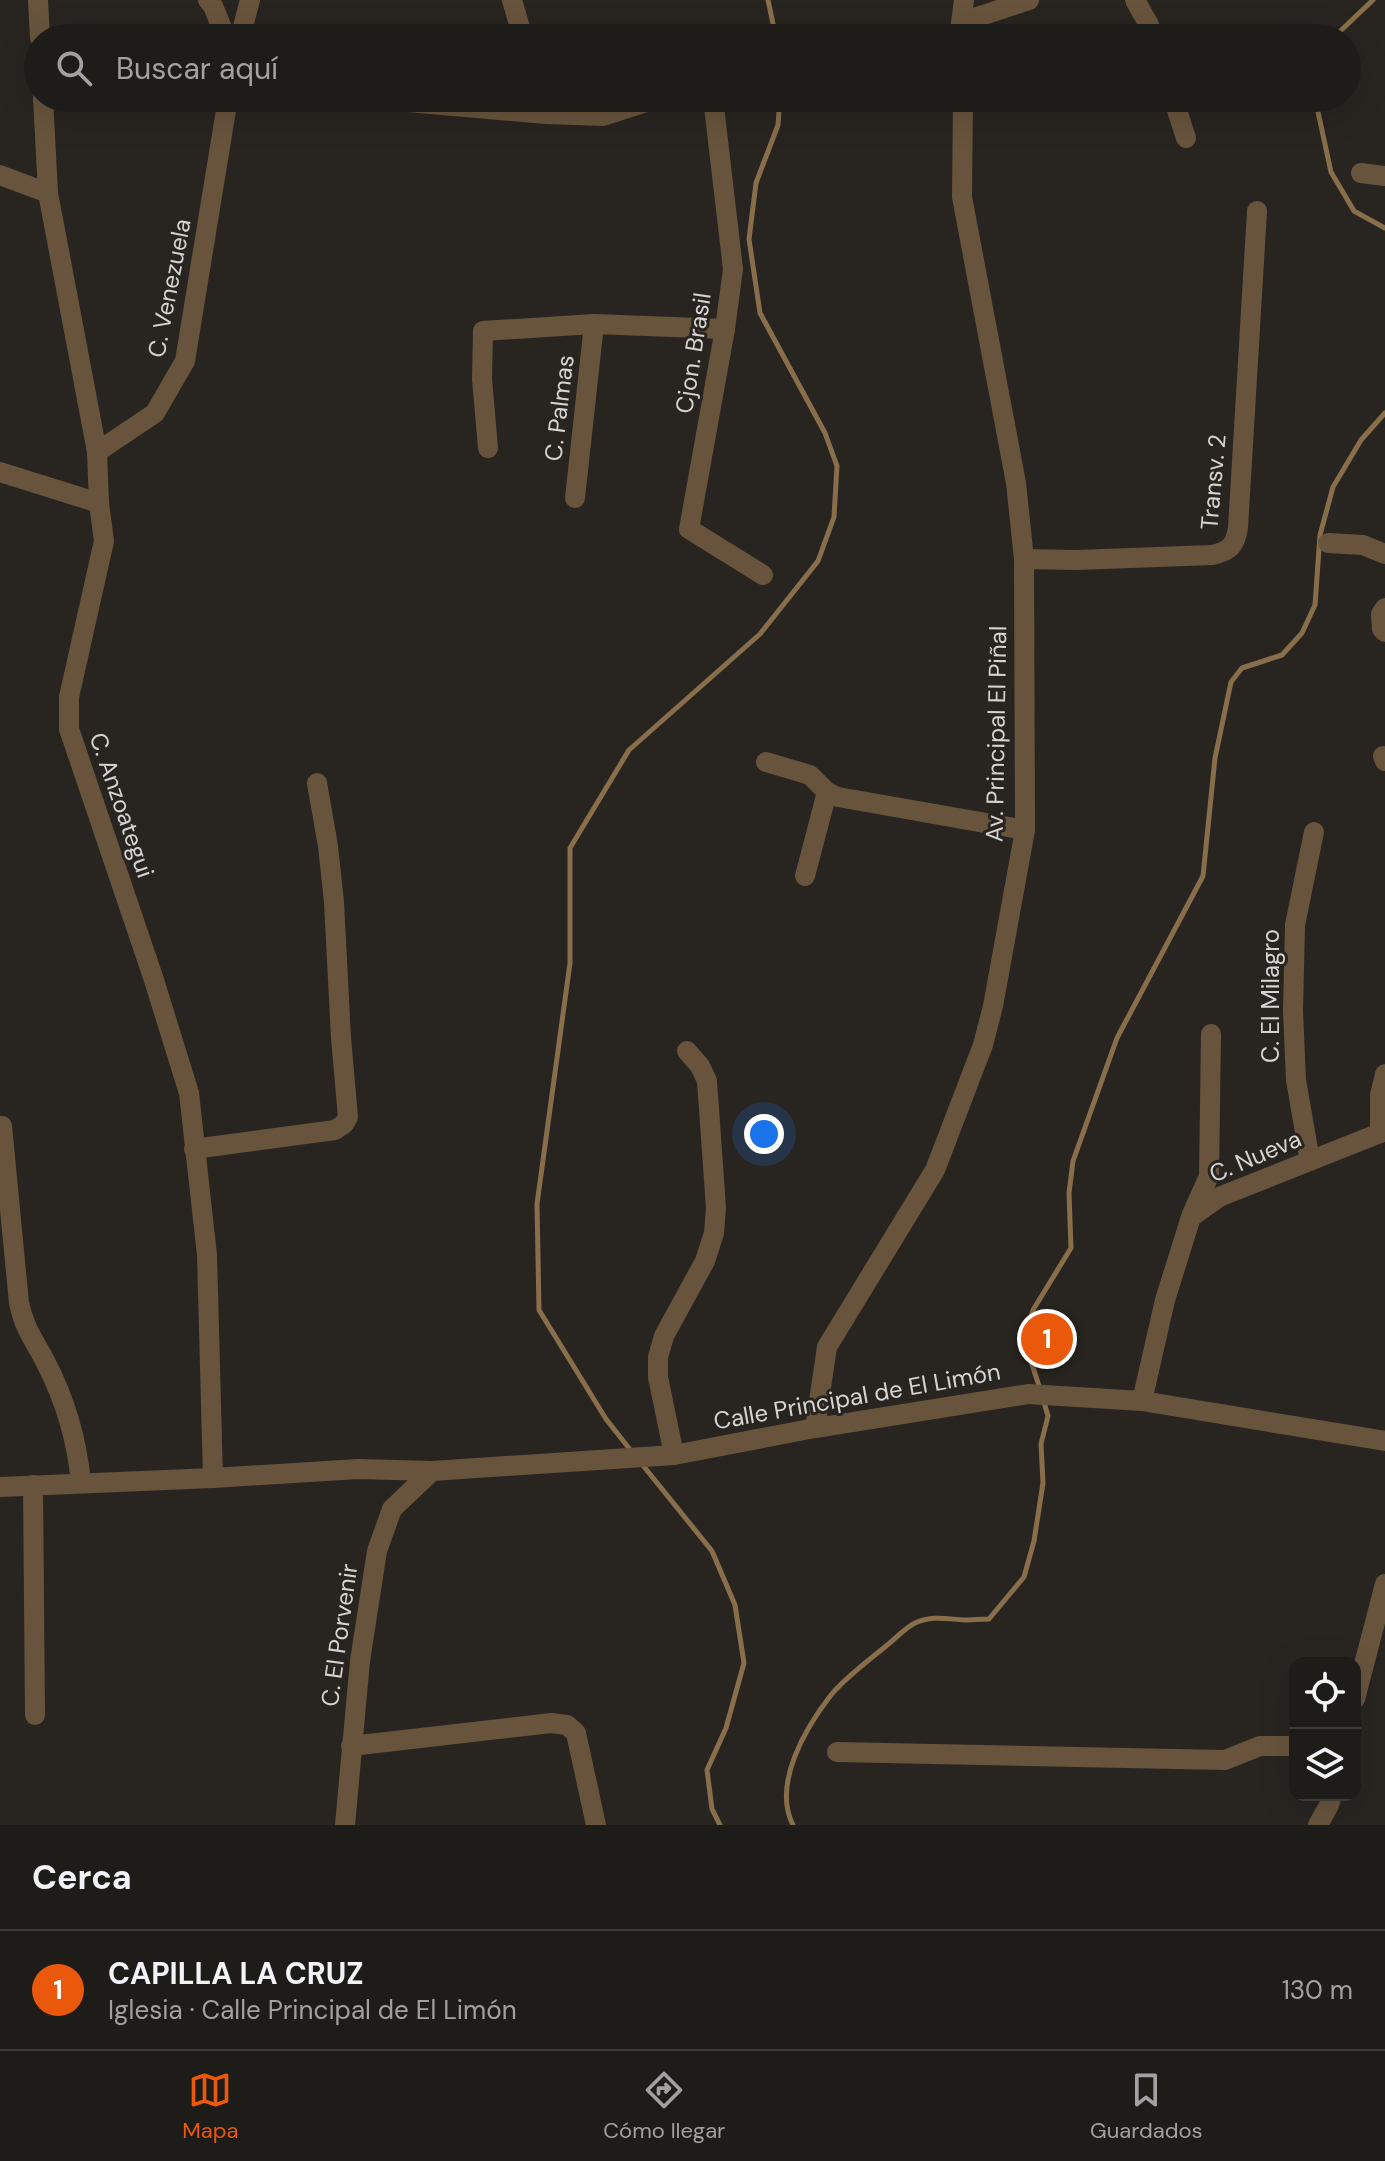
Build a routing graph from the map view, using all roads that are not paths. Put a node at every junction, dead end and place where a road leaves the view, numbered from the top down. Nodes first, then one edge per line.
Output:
1 (38, 0) edge
2 (208, 0) edge
3 (250, 0) edge
4 (512, 0) edge
5 (964, 0) edge
6 (1029, 0) edge
7 (1135, 0) edge
8 (39, 24) edge
9 (220, 24) edge
10 (244, 24) edge
11 (519, 24) edge
12 (962, 24) edge
13 (975, 24) edge
14 (1148, 24) edge
15 (44, 112) edge
16 (226, 112) edge
17 (579, 112) edge
18 (615, 112) edge
19 (715, 112) edge
20 (963, 112) edge
21 (1178, 112) edge
22 (1186, 138) dead end
23 (1361, 173) dead end
24 (0, 175) edge
25 (1385, 176) edge
26 (48, 193) junction
27 (1257, 211) dead end
28 (594, 324) junction
29 (725, 329) junction
30 (488, 448) dead end
31 (97, 452) junction
32 (3, 480) edge
33 (575, 498) dead end
34 (99, 503) junction
35 (1328, 543) dead end
36 (1385, 554) edge
37 (1024, 559) junction
38 (763, 575) dead end
39 (1385, 608) edge
40 (1385, 632) edge
41 (766, 762) dead end
42 (317, 783) dead end
43 (827, 792) junction
44 (1025, 830) junction
45 (1314, 832) dead end
46 (805, 876) dead end
47 (1211, 1034) dead end
48 (687, 1051) dead end
49 (1385, 1074) edge
50 (2, 1126) dead end
51 (1383, 1132) edge
52 (194, 1149) junction
53 (1310, 1161) junction
54 (1191, 1217) junction
55 (1142, 1401) junction
56 (815, 1428) junction
57 (1385, 1441) edge
58 (674, 1455) junction
59 (432, 1471) junction
60 (213, 1478) junction
61 (81, 1483) junction
62 (33, 1485) junction
63 (0, 1487) edge
64 (1385, 1584) edge
65 (1361, 1676) edge
66 (35, 1715) dead end
67 (351, 1746) junction
68 (1289, 1746) edge
69 (837, 1752) dead end
70 (1330, 1801) edge
71 (345, 1825) edge
72 (596, 1825) edge
73 (1318, 1825) edge

1 - 8 street
2 - 9 street
3 - 10 street
4 - 11 street
5 - 12 street
6 - 13 street
7 - 14 street
15 - 26 street, C. Anzoategui
16 - 31 street, C. Venezuela
17 - 18 street
19 - 29 street, Cjon. Brasil
20 - 37 street, Av. Principal El Piñal
21 - 22 street
23 - 25 street
24 - 26 street
26 - 31 street, C. Anzoategui
27 - 37 street, Transv. 2
28 - 29 street
28 - 30 street
28 - 33 street, C. Palmas
29 - 38 street, Cjon. Brasil
31 - 34 street, C. Anzoategui
32 - 34 street
34 - 52 street, C. Anzoategui
35 - 36 street
37 - 44 street, Av. Principal El Piñal
39 - 40 street
41 - 43 street
42 - 52 street
43 - 44 street
43 - 46 street
44 - 56 street, Av. Principal El Piñal
45 - 53 street, C. El Milagro
47 - 54 street
48 - 58 street
49 - 51 street
50 - 61 street
51 - 53 street, C. Nueva
52 - 60 street, C. Anzoategui
53 - 54 street, C. Nueva
54 - 55 street
55 - 56 street, Calle Principal de El Limón
55 - 57 street, Calle Principal de El Limón
56 - 58 street, Calle Principal de El Limón
58 - 59 street, Calle Principal de El Limón
59 - 60 street, Calle Principal de El Limón
59 - 67 street, C. El Porvenir
60 - 61 street, Calle Principal de El Limón
61 - 62 street, Calle Principal de El Limón
62 - 63 street, Calle Principal de El Limón
62 - 66 street
64 - 65 street
67 - 71 street, C. El Porvenir
67 - 72 street
68 - 69 street
70 - 73 street

